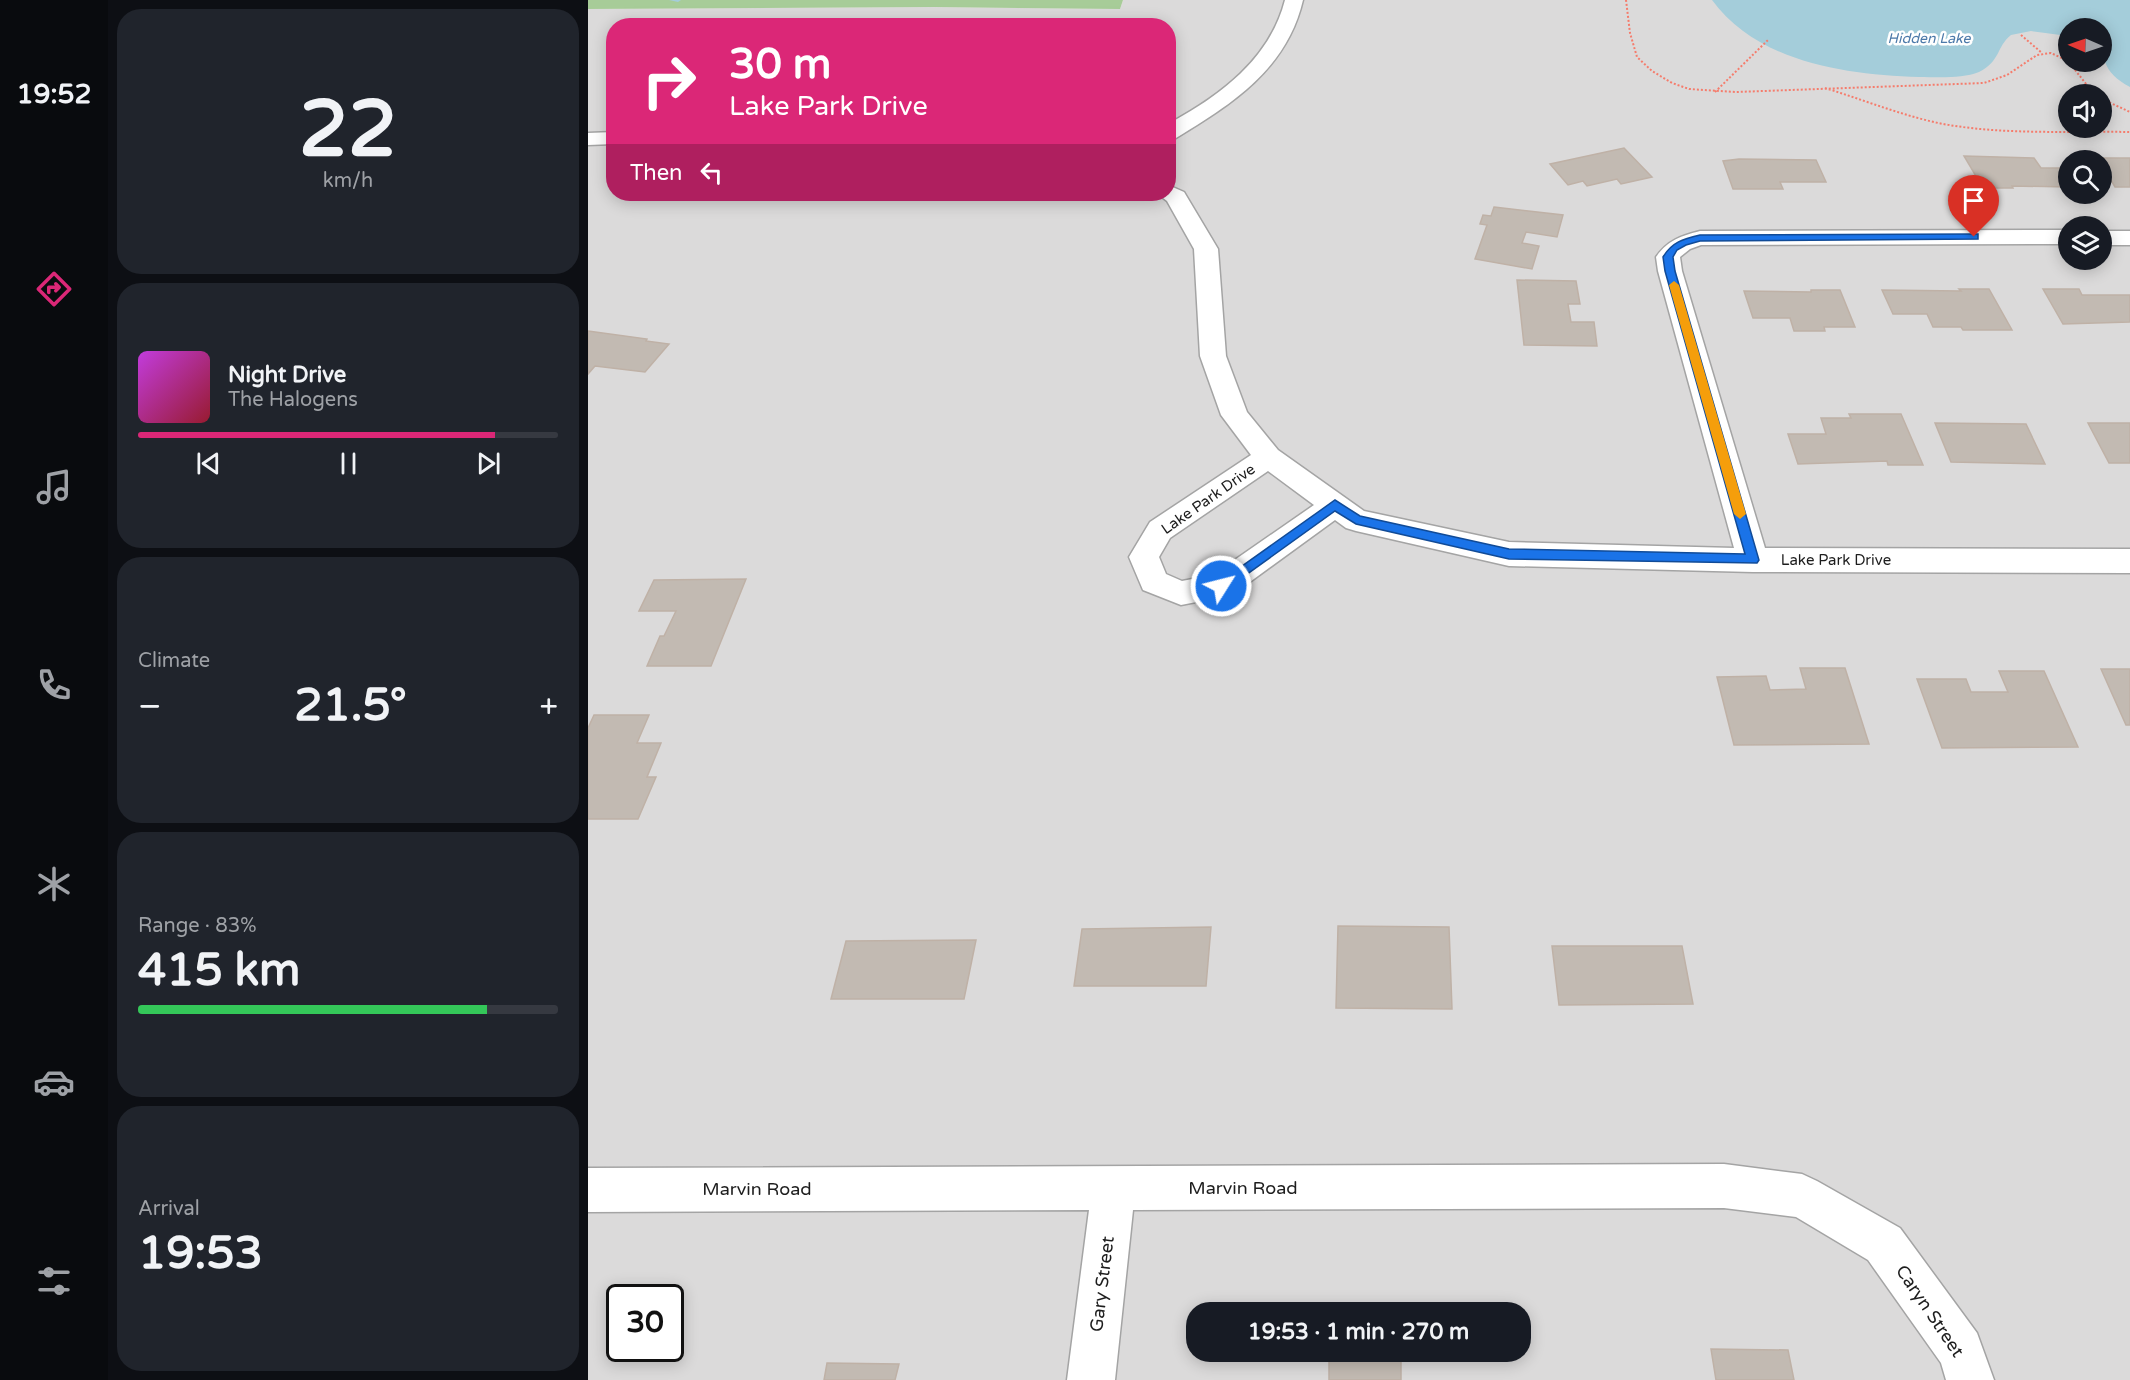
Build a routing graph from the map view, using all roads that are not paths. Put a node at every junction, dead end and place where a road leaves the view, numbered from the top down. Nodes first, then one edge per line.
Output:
1 (1294, 0) edge
2 (1176, 128) edge
3 (606, 138) edge
4 (588, 139) edge
5 (1176, 197) edge
6 (2058, 237) edge
7 (2112, 238) edge
8 (2130, 238) edge
9 (1268, 457) junction
10 (1335, 505) junction
11 (1753, 560) junction
12 (2130, 561) edge
13 (1113, 1189) junction
14 (588, 1190) edge
15 (1884, 1244) joint
16 (1091, 1380) edge
17 (1971, 1380) edge

1 - 2 street
3 - 4 street
5 - 9 street, Lake Park Drive
6 - 11 street
7 - 8 street
9 - 10 street, Lake Park Drive
9 - 10 street, Lake Park Drive
10 - 11 street, Lake Park Drive
11 - 12 street, Lake Park Drive
13 - 14 street, Marvin Road
13 - 15 street, Marvin Road
13 - 16 street, Gary Street
15 - 17 street, Caryn Street

